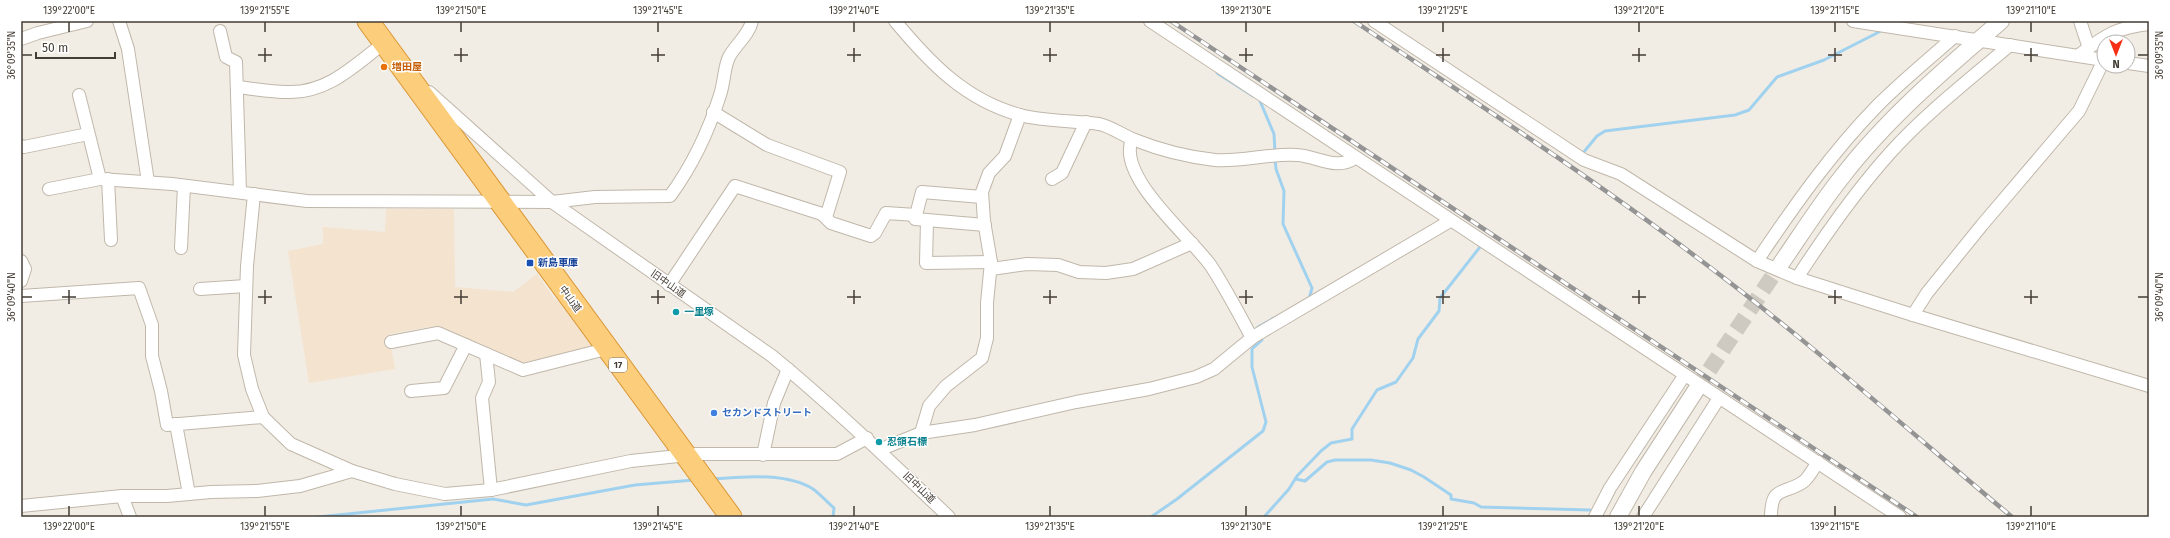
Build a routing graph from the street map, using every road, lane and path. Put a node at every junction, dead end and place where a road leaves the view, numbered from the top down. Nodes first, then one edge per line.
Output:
1 (87, 21) edge
2 (119, 21) edge
3 (368, 21) edge
4 (895, 21) edge
5 (1150, 21) edge
6 (1374, 21) edge
7 (1853, 21) edge
8 (2001, 21) edge
9 (2080, 21) edge
10 (751, 22) edge
11 (1884, 24) edge
12 (2149, 24) edge
13 (220, 31) dead end
14 (1955, 36) junction
15 (21, 39) edge
16 (1979, 40) junction
17 (384, 42) junction
18 (2010, 45) junction
19 (2089, 48) junction
20 (2079, 55) junction
21 (2136, 64) edge
22 (2149, 66) edge
23 (403, 69) junction
24 (238, 87) junction
25 (79, 95) dead end
26 (713, 112) junction
27 (1020, 115) junction
28 (1086, 122) junction
29 (88, 134) junction
30 (1132, 138) junction
31 (21, 146) edge
32 (1355, 158) junction
33 (104, 179) junction
34 (1052, 179) dead end
35 (148, 182) junction
36 (184, 186) junction
37 (48, 189) dead end
38 (240, 192) junction
39 (254, 194) junction
40 (982, 197) junction
41 (500, 201) junction
42 (552, 202) junction
43 (822, 214) junction
44 (921, 218) junction
45 (1450, 221) junction
46 (985, 225) junction
47 (111, 240) dead end
48 (1192, 243) junction
49 (181, 248) dead end
50 (21, 261) edge
51 (1757, 261) junction
52 (991, 265) junction
53 (1780, 265) tunnel mouth
54 (1797, 278) junction
55 (21, 281) edge
56 (669, 284) junction
57 (246, 286) junction
58 (200, 289) dead end
59 (21, 296) edge
60 (1913, 315) junction
61 (1256, 336) junction
62 (392, 342) dead end
63 (466, 345) junction
64 (606, 349) junction
65 (486, 354) junction
66 (788, 369) junction
67 (1684, 376) junction
68 (2149, 386) edge
69 (1696, 390) tunnel mouth
70 (411, 391) dead end
71 (1719, 398) junction
72 (263, 417) junction
73 (176, 424) junction
74 (921, 433) junction
75 (867, 438) junction
76 (879, 450) junction
77 (763, 455) junction
78 (686, 456) junction
79 (1818, 462) junction
80 (352, 471) junction
81 (491, 490) junction
82 (189, 494) junction
83 (122, 496) junction
84 (21, 506) edge
85 (130, 517) edge
86 (731, 517) edge
87 (949, 517) edge
88 (1595, 517) edge
89 (1618, 517) edge
90 (1643, 517) edge
91 (1771, 517) edge
92 (1900, 517) edge

1 - 15 street
2 - 35 street
3 - 17 highway, 中山道 / 17
4 - 27 street
5 - 32 street
6 - 51 street
7 - 11 street
8 - 16 street
9 - 19 street
10 - 26 street
11 - 14 street
12 - 19 street
13 - 24 street
14 - 16 street
14 - 51 street
16 - 18 street
16 - 53 street
17 - 23 highway, 中山道 / 17
17 - 24 street
18 - 20 street
18 - 54 street
19 - 20 street
20 - 60 street
21 - 22 street
23 - 41 highway, 中山道 / 17
23 - 42 street, 旧中山道
24 - 38 street
25 - 29 street
26 - 42 street
26 - 43 street
27 - 28 street
27 - 40 street
28 - 30 street
28 - 34 street
29 - 31 street
29 - 33 street
30 - 32 street
30 - 48 street
32 - 45 street
33 - 35 street
33 - 37 street
33 - 47 street
35 - 36 street
36 - 38 street
36 - 49 street
38 - 39 street
39 - 41 street
39 - 57 street
40 - 44 street
40 - 46 street
41 - 42 street
41 - 64 highway, 中山道 / 17
42 - 56 street, 旧中山道
43 - 44 street
43 - 56 street
44 - 46 street
44 - 52 street
45 - 61 street
45 - 67 street
46 - 52 street
48 - 52 street
48 - 61 street
50 - 55 street
51 - 54 street
52 - 74 street
54 - 60 street
56 - 66 street, 旧中山道
57 - 58 street
57 - 72 street
59 - 73 street
60 - 68 street
61 - 74 street
62 - 63 street
63 - 65 street
63 - 70 street
64 - 65 street
64 - 78 highway, 中山道 / 17
65 - 81 street
66 - 75 street, 旧中山道
66 - 77 street
67 - 71 street
67 - 88 street
69 - 89 street
71 - 79 street
71 - 90 street
72 - 73 street
72 - 80 street
73 - 82 street
74 - 76 street
75 - 76 street, 旧中山道
75 - 77 street
76 - 87 street, 旧中山道
77 - 78 street
78 - 81 street
78 - 86 highway, 中山道 / 17
79 - 91 street
79 - 92 street
80 - 81 street
80 - 82 street
82 - 83 street
83 - 84 street
83 - 85 street

